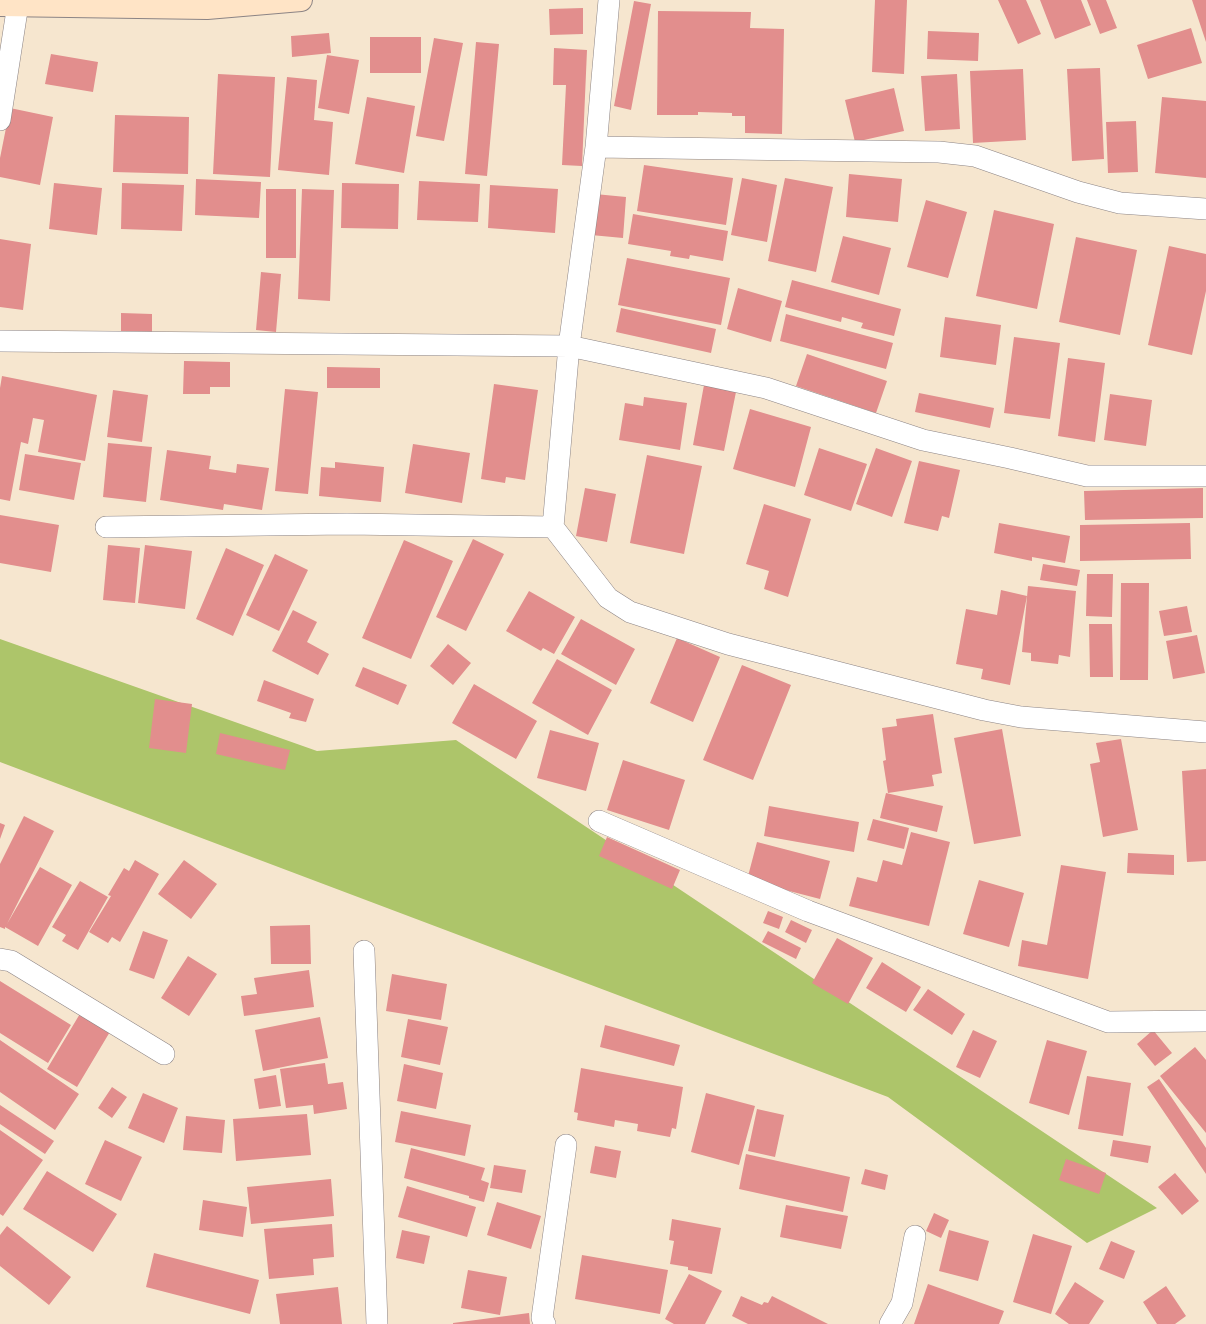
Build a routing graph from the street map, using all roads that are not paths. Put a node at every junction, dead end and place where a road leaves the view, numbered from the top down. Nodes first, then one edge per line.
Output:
1 (301, 0) edge
2 (608, 0) edge
3 (9, 5) edge
4 (0, 120) edge
5 (596, 147) junction
6 (1206, 209) edge
7 (0, 341) edge
8 (569, 346) junction
9 (1206, 476) edge
10 (106, 527) dead end
11 (553, 527) junction
12 (1206, 732) edge
13 (599, 820) dead end
14 (364, 951) dead end
15 (0, 959) edge
16 (1206, 1021) edge
17 (164, 1054) dead end
18 (566, 1145) dead end
19 (915, 1236) dead end
20 (377, 1324) edge
21 (545, 1324) edge
22 (890, 1324) edge

1 - 3 main road
2 - 5 street
3 - 4 street
5 - 6 street
5 - 8 street
7 - 8 street
8 - 9 street
8 - 11 street
10 - 11 street
11 - 12 street
13 - 16 street
14 - 20 street
15 - 17 street
18 - 21 street
19 - 22 street

